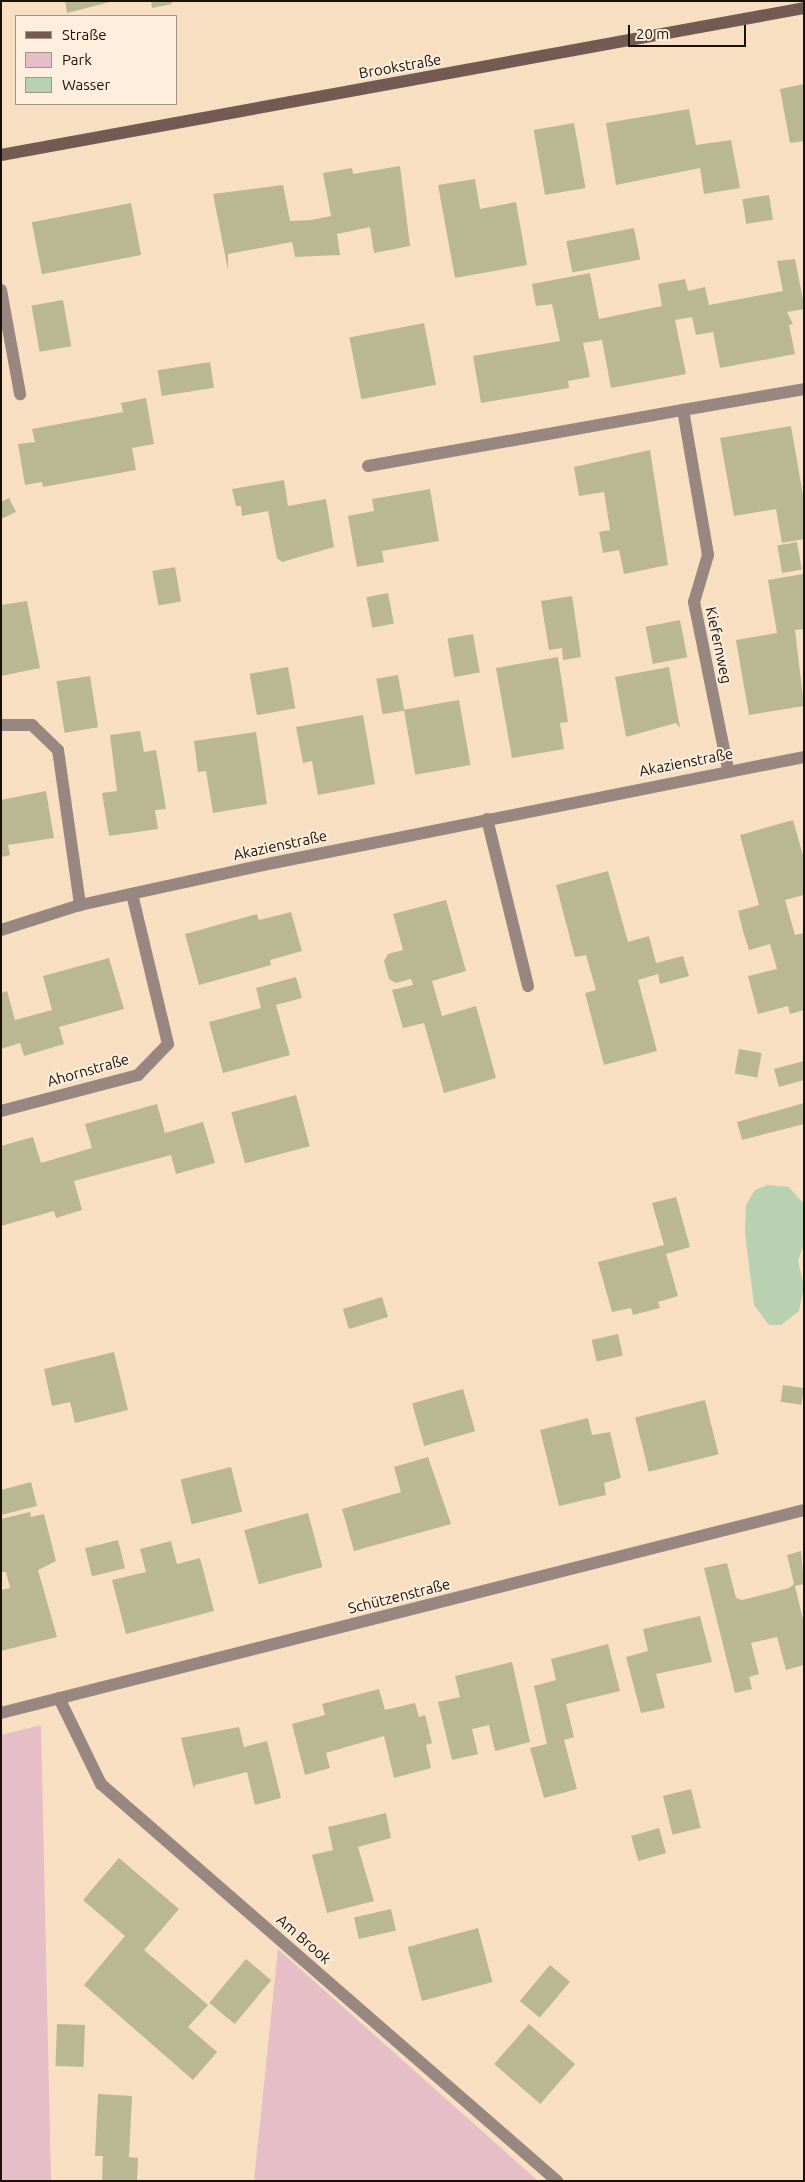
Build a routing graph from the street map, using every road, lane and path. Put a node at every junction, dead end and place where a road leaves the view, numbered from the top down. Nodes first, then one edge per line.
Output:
1 (804, 8) edge
2 (1, 156) edge
3 (1, 290) edge
4 (804, 389) edge
5 (20, 394) dead end
6 (683, 410) junction
7 (368, 466) dead end
8 (1, 725) edge
9 (804, 757) edge
10 (728, 769) junction
11 (487, 819) junction
12 (132, 894) junction
13 (80, 905) junction
14 (1, 930) edge
15 (528, 986) dead end
16 (1, 1111) edge
17 (804, 1510) edge
18 (59, 1698) junction
19 (1, 1713) edge
20 (557, 2181) edge

1 - 2 main road, Brookstraße
3 - 5 street
4 - 6 street
6 - 7 street
6 - 10 street, Kiefernweg
8 - 13 street
9 - 10 street, Akazienstraße
10 - 11 street, Akazienstraße
11 - 12 street, Akazienstraße
11 - 15 street
12 - 13 street, Akazienstraße
12 - 16 street, Ahornstraße
13 - 14 street, Akazienstraße
17 - 18 street, Schützenstraße
18 - 19 street, Schützenstraße
18 - 20 street, Am Brook

